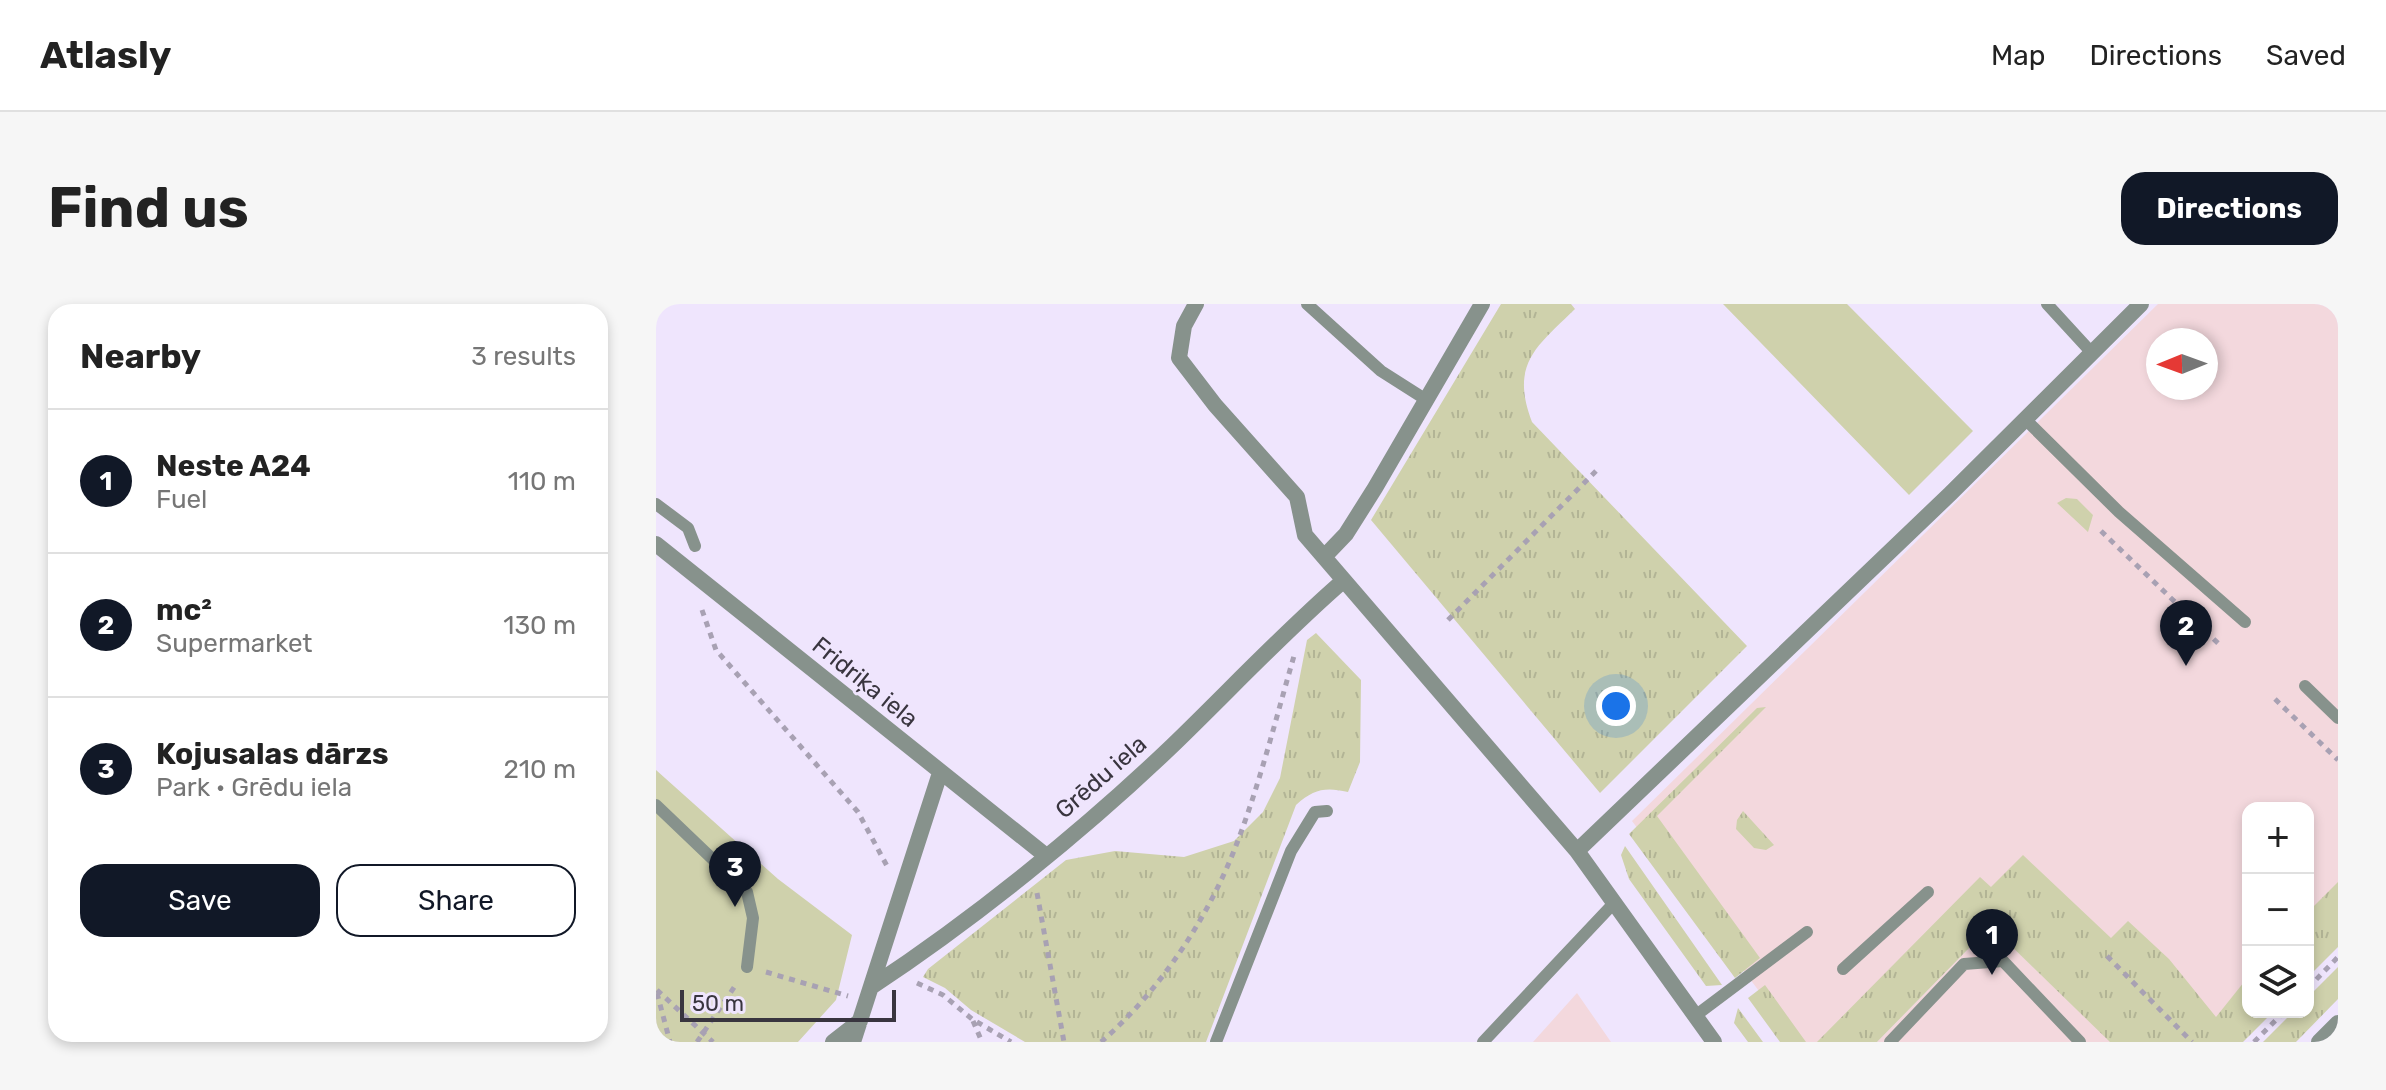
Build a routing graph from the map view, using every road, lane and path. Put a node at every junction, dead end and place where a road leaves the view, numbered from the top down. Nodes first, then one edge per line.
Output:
1 (1196, 304) edge
2 (1307, 304) edge
3 (1482, 304) edge
4 (2047, 304) edge
5 (2141, 304) edge
6 (2092, 353) junction
7 (1425, 399) junction
8 (2026, 420) junction
9 (1599, 468) dead end
10 (656, 504) edge
11 (2101, 531) dead end
12 (656, 544) edge
13 (695, 546) dead end
14 (1324, 557) junction
15 (1343, 581) junction
16 (700, 606) dead end
17 (1308, 612) junction
18 (1448, 620) dead end
19 (2245, 622) dead end
20 (2222, 647) dead end
21 (2305, 686) dead end
22 (2275, 699) dead end
23 (2338, 718) edge
24 (2338, 760) edge
25 (940, 773) junction
26 (656, 805) edge
27 (1327, 811) dead end
28 (1577, 851) junction
29 (1038, 860) junction
30 (901, 892) junction
31 (1928, 892) dead end
32 (1614, 903) junction
33 (1807, 932) dead end
34 (2107, 956) dead end
35 (2338, 957) edge
36 (747, 967) junction
37 (1843, 969) dead end
38 (895, 972) junction
39 (2314, 982) edge
40 (656, 989) edge
41 (869, 994) junction
42 (1695, 1016) junction
43 (2278, 1018) edge
44 (972, 1019) junction
45 (860, 1021) junction
46 (703, 1034) junction
47 (670, 1042) edge
48 (697, 1042) edge
49 (713, 1042) edge
50 (833, 1042) edge
51 (853, 1042) edge
52 (982, 1042) edge
53 (1011, 1042) edge
54 (1064, 1042) edge
55 (1101, 1042) edge
56 (1216, 1042) edge
57 (1483, 1042) edge
58 (1714, 1042) edge
59 (1890, 1042) edge
60 (2080, 1042) edge
61 (2192, 1042) edge
62 (2254, 1042) edge

1 - 14 street
2 - 7 lane
3 - 7 street
4 - 6 lane
5 - 6 street
6 - 8 street
7 - 14 street
8 - 19 lane
8 - 28 street
9 - 18 path
10 - 13 lane
11 - 20 path
12 - 25 street, Fridriķa iela
14 - 15 street
15 - 17 street, Grēdu iela
15 - 28 street
16 - 30 path
17 - 29 street, Grēdu iela
17 - 55 path
21 - 23 lane
22 - 24 path
25 - 29 street, Fridriķa iela
25 - 30 street
26 - 36 lane
27 - 56 lane
28 - 32 street
29 - 38 street, Grēdu iela
29 - 54 path
30 - 41 street
31 - 37 lane
32 - 42 street
32 - 57 lane
33 - 42 lane
34 - 61 path
35 - 39 path
36 - 41 path
36 - 46 path
38 - 41 street, Grēdu iela
38 - 44 path
40 - 46 path
40 - 47 path
41 - 45 street
42 - 58 street
43 - 62 path
44 - 52 path
44 - 53 path
45 - 50 street
45 - 51 street
46 - 48 path
46 - 49 path
59 - 60 lane

